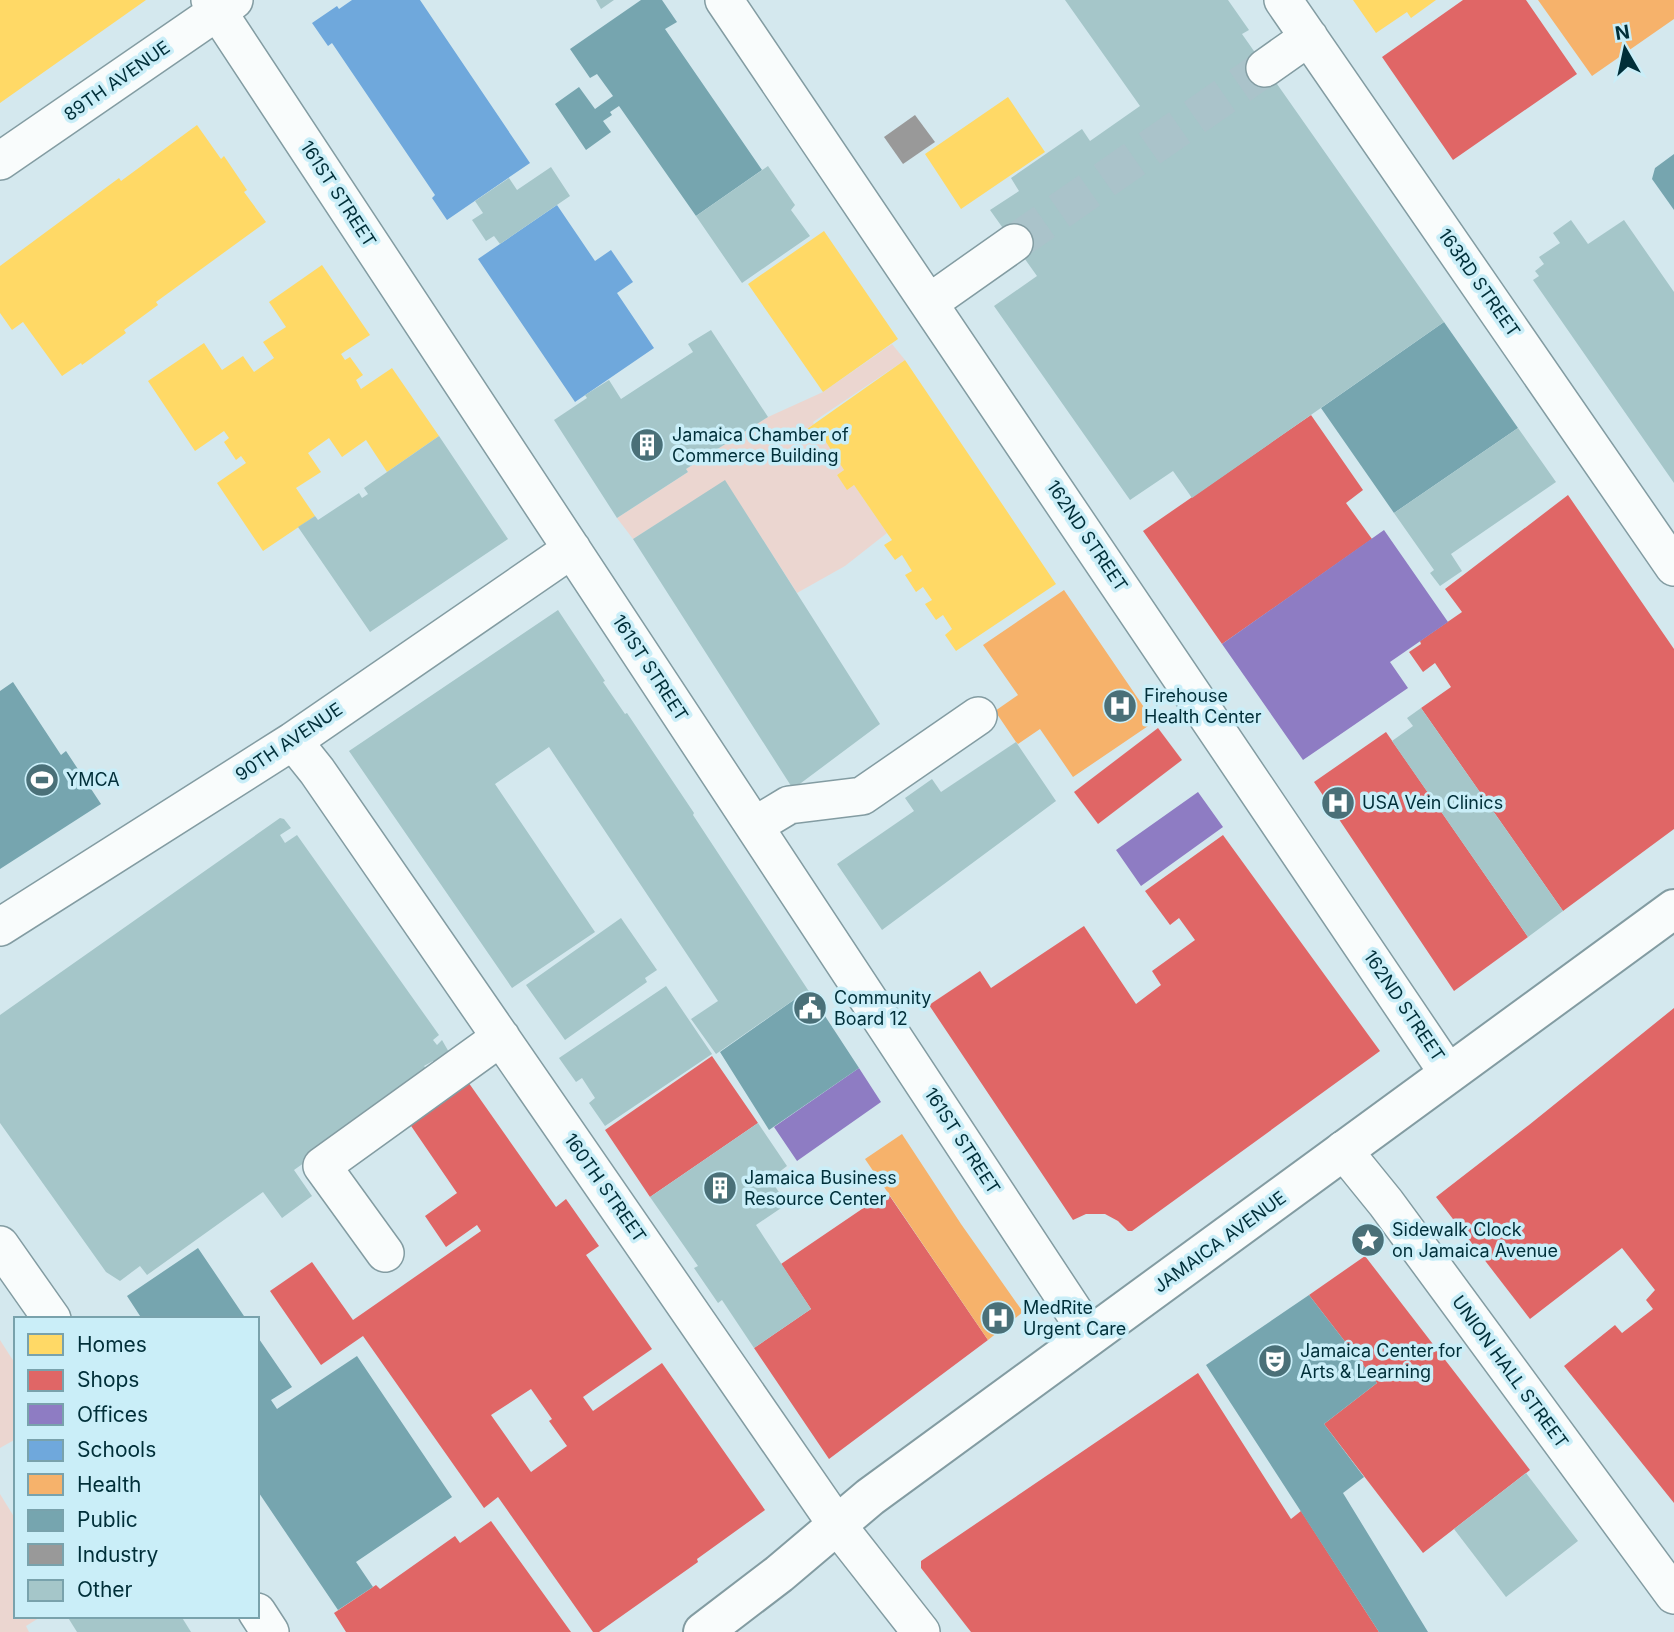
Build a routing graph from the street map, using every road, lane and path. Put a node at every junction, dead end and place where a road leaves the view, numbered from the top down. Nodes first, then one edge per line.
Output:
1 (724, 0) edge
2 (1283, 0) edge
3 (220, 4) edge
4 (1309, 37) junction
5 (1265, 68) tunnel mouth
6 (0, 161) edge
7 (1014, 243) tunnel mouth
8 (929, 303) junction
9 (572, 549) junction
10 (1674, 567) edge
11 (978, 716) dead end
12 (293, 741) junction
13 (754, 826) junction
14 (1674, 909) edge
15 (0, 927) edge
16 (501, 1037) junction
17 (1448, 1073) junction
18 (1343, 1150) junction
19 (0, 1245) edge
20 (385, 1253) dead end
21 (51, 1317) edge
22 (1090, 1336) junction
23 (837, 1525) junction
24 (1674, 1595) edge
25 (259, 1615) edge
26 (270, 1632) edge
27 (703, 1632) edge
28 (920, 1632) edge

1 - 8 street, 162ND STREET
2 - 4 street, 163RD STREET
3 - 6 street, 89TH AVENUE
3 - 9 street, 161ST STREET
4 - 5 street
4 - 10 street, 163RD STREET
7 - 8 street
8 - 17 street, 162ND STREET
9 - 12 street, 90TH AVENUE
9 - 13 street, 161ST STREET
11 - 13 street
12 - 15 street, 90TH AVENUE
12 - 16 street, 160TH STREET
13 - 22 street, 161ST STREET
14 - 17 main road, JAMAICA AVENUE
16 - 20 street
16 - 23 street, 160TH STREET
17 - 18 main road, JAMAICA AVENUE
18 - 22 main road, JAMAICA AVENUE
18 - 24 street, UNION HALL STREET
19 - 21 street
22 - 23 main road, JAMAICA AVENUE
23 - 27 main road, JAMAICA AVENUE
23 - 28 street, 160TH STREET
25 - 26 street

